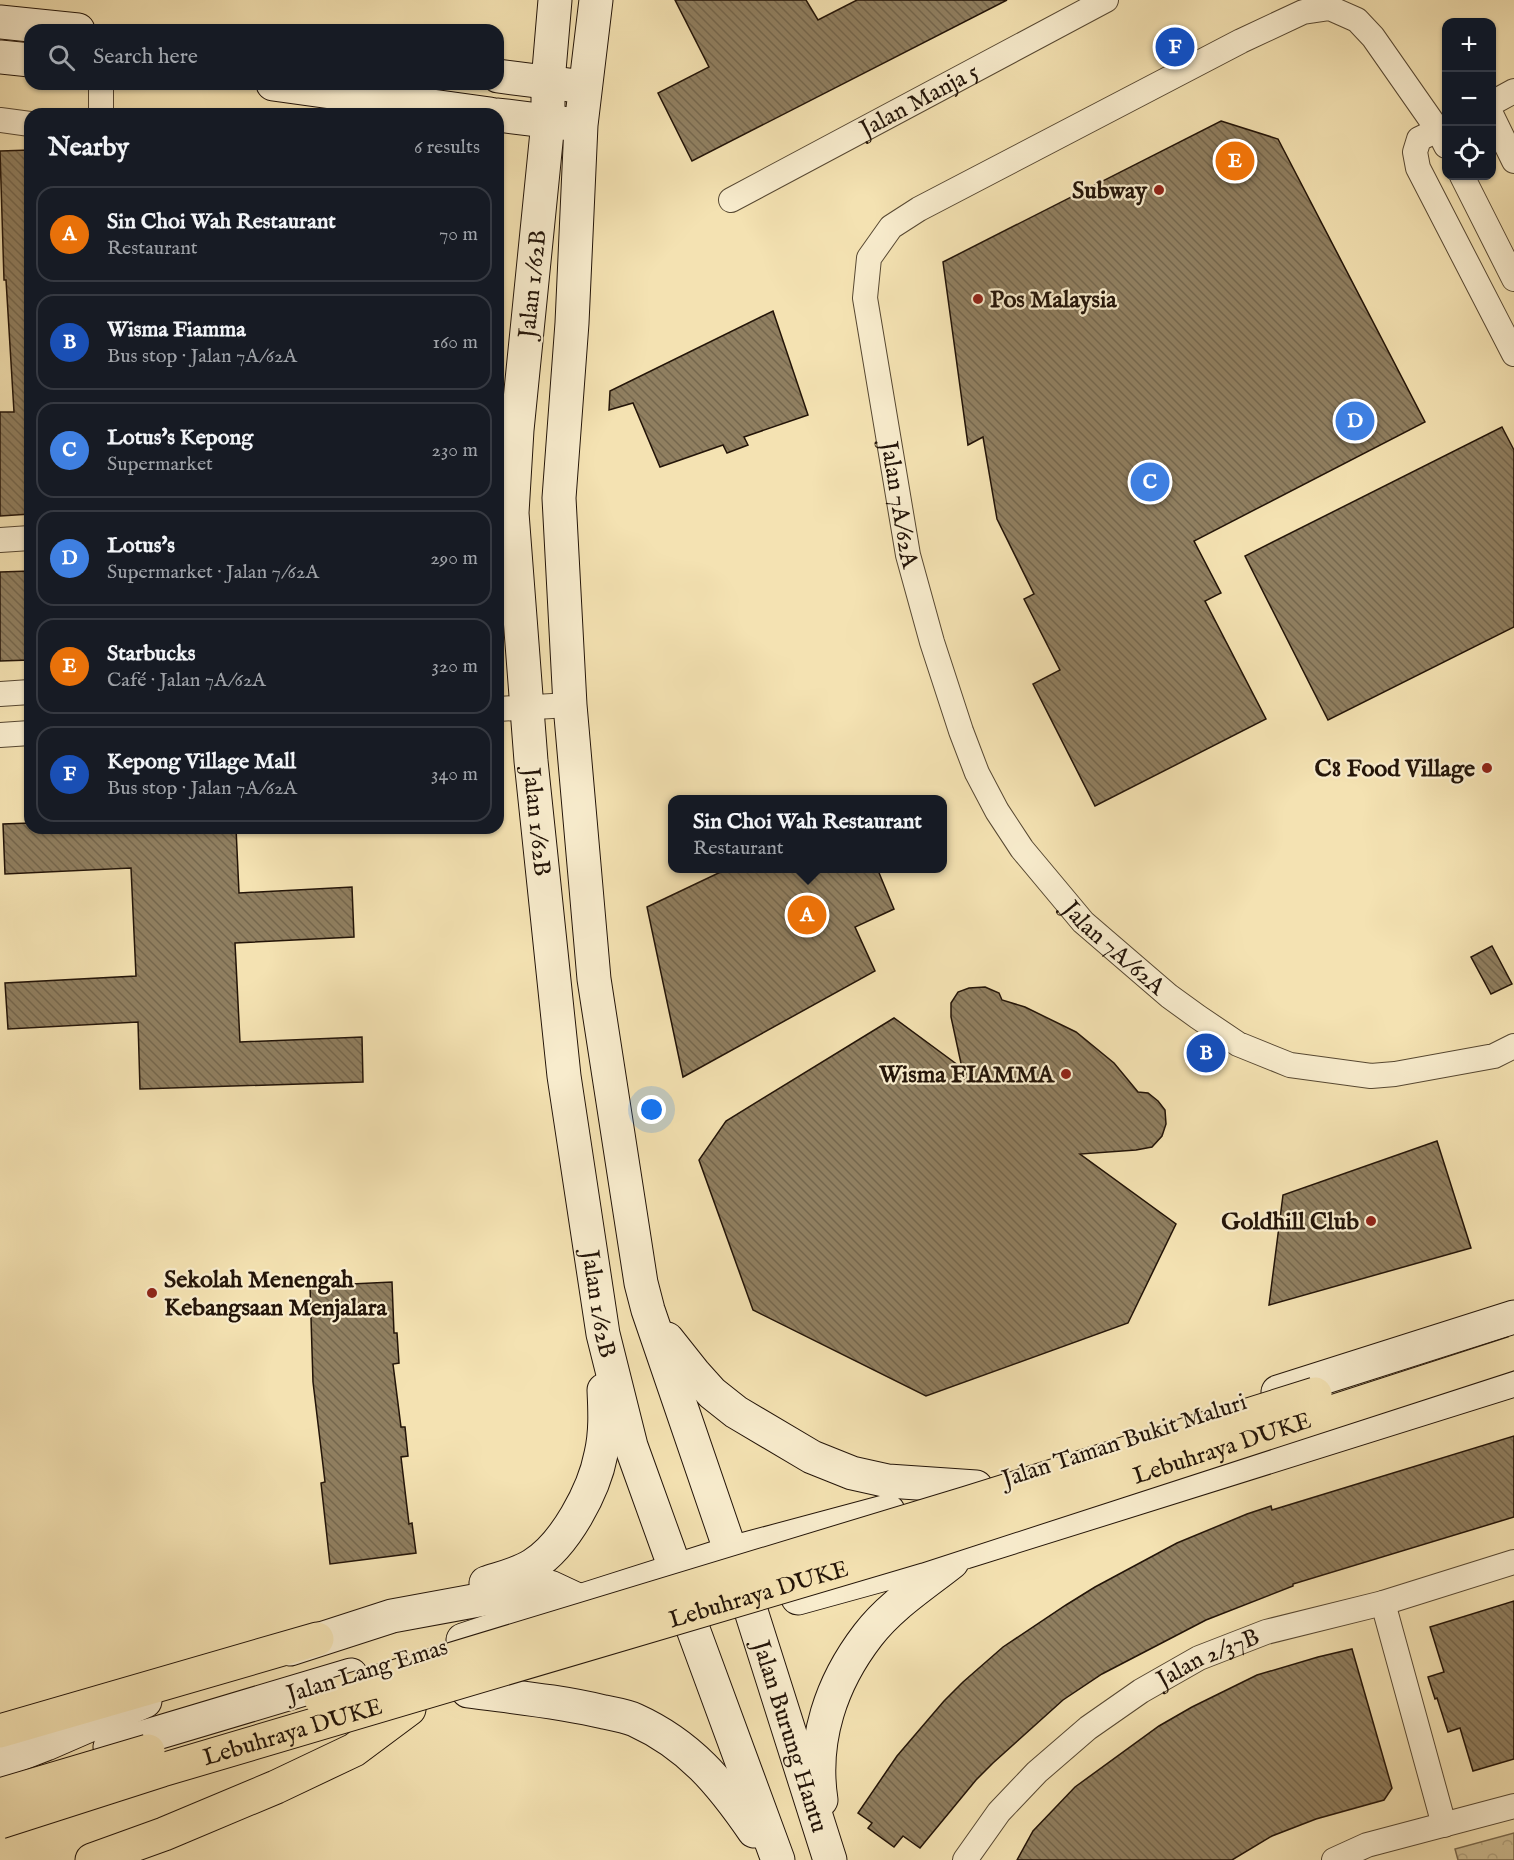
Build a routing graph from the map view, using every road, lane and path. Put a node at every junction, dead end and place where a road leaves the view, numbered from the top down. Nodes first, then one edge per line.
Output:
1 (555, 0) edge
2 (596, 0) edge
3 (1106, 0) edge
4 (0, 22) edge
5 (24, 24) edge
6 (0, 57) edge
7 (24, 59) edge
8 (504, 77) edge
9 (548, 82) junction
10 (586, 87) junction
11 (101, 90) edge
12 (316, 90) edge
13 (1514, 91) edge
14 (1496, 100) edge
15 (101, 108) edge
16 (447, 108) edge
17 (504, 116) edge
18 (0, 120) edge
19 (548, 122) junction
20 (24, 123) edge
21 (581, 125) junction
22 (1496, 126) edge
23 (1442, 131) edge
24 (1442, 134) edge
25 (1514, 160) edge
26 (1464, 180) edge
27 (731, 200) dead end
28 (1514, 279) edge
29 (1514, 354) edge
30 (24, 538) edge
31 (0, 540) edge
32 (24, 692) edge
33 (0, 694) edge
34 (570, 705) junction
35 (512, 709) edge
36 (24, 733) edge
37 (0, 735) edge
38 (1514, 1046) edge
39 (648, 1310) junction
40 (1514, 1317) edge
41 (1514, 1331) edge
42 (603, 1334) junction
43 (1514, 1353) edge
44 (1514, 1380) edge
45 (975, 1487) junction
46 (965, 1552) junction
47 (731, 1553) junction
48 (1514, 1562) edge
49 (676, 1571) junction
50 (580, 1601) junction
51 (1383, 1603) junction
52 (751, 1611) junction
53 (392, 1616) junction
54 (693, 1629) junction
55 (317, 1639) junction
56 (468, 1691) junction
57 (409, 1709) junction
58 (0, 1731) edge
59 (0, 1762) edge
60 (0, 1779) edge
61 (0, 1795) edge
62 (1514, 1806) edge
63 (0, 1822) edge
64 (1444, 1825) junction
65 (0, 1836) edge
66 (93, 1860) edge
67 (776, 1860) edge
68 (830, 1860) edge
69 (965, 1860) edge
70 (1334, 1860) edge

1 - 9 main road, Jalan 1/62B
2 - 10 main road, Jalan 1/62B
3 - 27 street, Jalan Manja 5
4 - 5 main road
6 - 7 main road
8 - 9 main road
9 - 10 main road
9 - 19 main road, Jalan 1/62B
10 - 21 main road, Jalan 1/62B
11 - 15 street
12 - 16 main road
13 - 14 street
17 - 19 main road
18 - 20 street
19 - 21 main road
19 - 35 main road, Jalan 1/62B
21 - 34 main road, Jalan 1/62B
22 - 25 street
23 - 38 street, Jalan 7A/62A
24 - 29 street
26 - 28 street
30 - 31 street
32 - 33 street
34 - 35 street
34 - 39 main road, Jalan 1/62B
35 - 42 main road, Jalan 1/62B
36 - 37 street
39 - 45 main road
39 - 47 main road, Jalan 1/62B
40 - 45 main road, Jalan Taman Bukit Maluri
41 - 61 highway, Lebuhraya DUKE, bridge
42 - 49 main road, Jalan 1/62B
42 - 53 main road
43 - 63 highway, Lebuhraya DUKE, bridge
44 - 46 main road
45 - 47 main road, Jalan Taman Bukit Maluri
46 - 52 main road
46 - 68 main road
47 - 49 main road, Jalan Lang Emas
47 - 52 main road, Jalan 1/62B
48 - 51 street, Jalan 2/37B
49 - 50 main road, Jalan Lang Emas
49 - 54 main road, Jalan 1/62B
50 - 53 main road
50 - 60 main road, Jalan Lang Emas
51 - 64 street
51 - 69 street, Jalan 2/37B
52 - 54 main road, Jalan Lang Emas
52 - 68 main road, Jalan Burung Hantu
53 - 55 main road
54 - 56 main road, Jalan Lang Emas
54 - 67 main road, Jalan Burung Hantu
55 - 58 highway
55 - 59 main road
56 - 57 main road, Jalan Lang Emas
56 - 67 main road
57 - 65 main road, Jalan Lang Emas
57 - 66 highway
62 - 64 street
64 - 70 street

